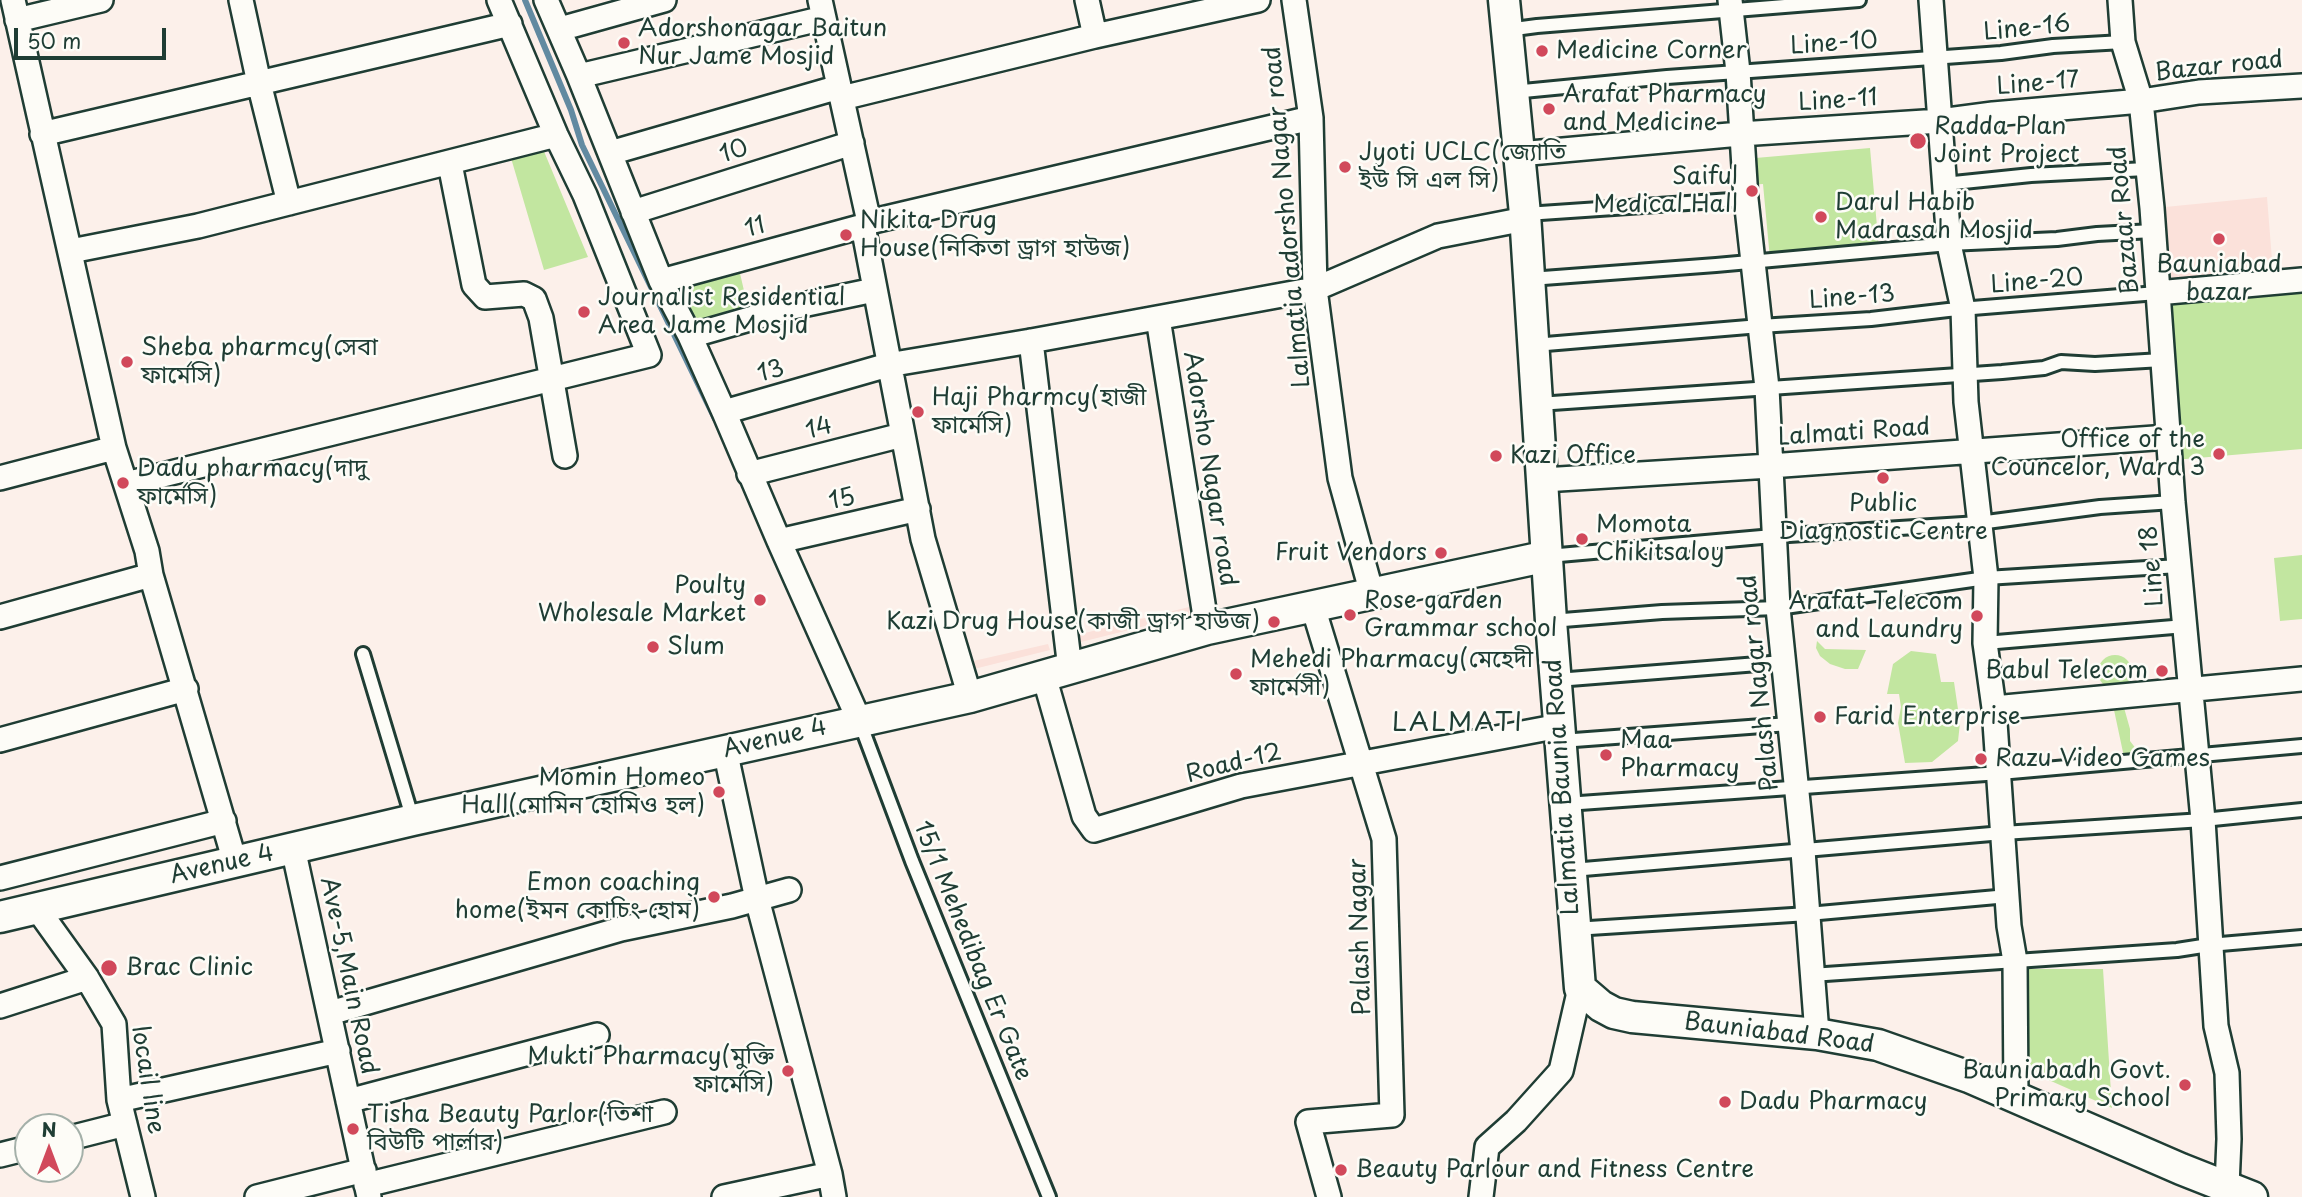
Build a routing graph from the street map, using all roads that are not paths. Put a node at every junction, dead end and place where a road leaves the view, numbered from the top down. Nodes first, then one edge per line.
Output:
1 (101, 0) edge
2 (242, 0) edge
3 (499, 0) edge
4 (547, 0) edge
5 (664, 0) edge
6 (1087, 0) edge
7 (1258, 0) edge
8 (1294, 0) edge
9 (1504, 0) edge
10 (1859, 0) edge
11 (1931, 0) edge
12 (2120, 0) edge
13 (1731, 6) edge
14 (822, 9) edge
15 (15, 10) edge
16 (510, 24) junction
17 (560, 29) junction
18 (1507, 30) junction
19 (1095, 36) junction
20 (2123, 42) junction
21 (1934, 58) junction
22 (1738, 72) junction
23 (579, 76) junction
24 (259, 83) junction
25 (2302, 86) edge
26 (841, 92) junction
27 (1512, 92) junction
28 (2141, 102) junction
29 (1311, 118) junction
30 (1940, 121) junction
31 (42, 134) junction
32 (1740, 134) junction
33 (556, 135) junction
34 (852, 143) junction
35 (610, 153) junction
36 (1519, 154) junction
37 (450, 164) junction
38 (2146, 169) junction
39 (1944, 184) junction
40 (1746, 200) junction
41 (289, 202) junction
42 (633, 212) junction
43 (1525, 217) junction
44 (866, 224) junction
45 (2153, 231) junction
46 (1949, 244) junction
47 (71, 251) junction
48 (1753, 262) junction
49 (1530, 279) junction
50 (2302, 280) edge
51 (661, 281) junction
52 (1315, 289) junction
53 (874, 290) junction
54 (2157, 293) junction
55 (1955, 309) junction
56 (1158, 318) junction
57 (1760, 326) junction
58 (690, 336) junction
59 (1031, 341) junction
60 (1534, 345) junction
61 (2162, 360) junction
62 (888, 365) junction
63 (1965, 374) junction
64 (1767, 388) junction
65 (1538, 404) junction
66 (724, 412) junction
67 (902, 435) junction
68 (2168, 437) junction
69 (114, 448) junction
70 (1971, 451) junction
71 (565, 456) dead end
72 (1770, 466) junction
73 (750, 474) junction
74 (0, 478) edge
75 (1543, 480) junction
76 (125, 484) junction
77 (2173, 502) junction
78 (918, 509) junction
79 (1979, 523) junction
80 (1773, 536) junction
81 (779, 541) junction
82 (1548, 556) junction
83 (2179, 566) junction
84 (151, 575) junction
85 (1986, 578) junction
86 (1372, 593) junction
87 (1312, 607) junction
88 (1778, 608) junction
89 (0, 617) edge
90 (1551, 621) junction
91 (2185, 626) junction
92 (1208, 629) junction
93 (1985, 643) junction
94 (363, 654) dead end
95 (1783, 662) junction
96 (1057, 673) junction
97 (2302, 679) edge
98 (1556, 680) junction
99 (186, 689) junction
100 (2190, 690) junction
101 (970, 696) junction
102 (1994, 708) junction
103 (859, 720) junction
104 (1789, 724) junction
105 (1555, 735) junction
106 (0, 740) edge
107 (2302, 746) edge
108 (725, 750) junction
109 (2196, 755) junction
110 (1360, 763) junction
111 (2000, 773) junction
112 (1797, 786) junction
113 (1566, 804) junction
114 (2302, 810) edge
115 (413, 820) junction
116 (2203, 820) junction
117 (224, 821) junction
118 (2003, 833) junction
119 (293, 848) junction
120 (1803, 851) junction
121 (235, 862) junction
122 (1572, 870) junction
123 (0, 878) edge
124 (789, 890) dead end
125 (2008, 896) junction
126 (757, 899) junction
127 (36, 907) junction
128 (1808, 914) junction
129 (0, 917) edge
130 (1574, 929) junction
131 (2302, 937) edge
132 (2209, 945) junction
133 (2015, 961) junction
134 (1811, 975) junction
135 (87, 978) junction
136 (1580, 988) junction
137 (0, 1006) edge
138 (330, 1013) junction
139 (1817, 1034) junction
140 (597, 1035) dead end
141 (338, 1051) junction
142 (2016, 1098) junction
143 (119, 1100) junction
144 (348, 1101) junction
145 (664, 1112) dead end
146 (125, 1124) junction
147 (84, 1134) edge
148 (821, 1176) dead end
149 (366, 1184) edge
150 (2239, 1192) edge
151 (143, 1197) edge
152 (257, 1197) edge
153 (724, 1197) edge
154 (834, 1197) edge
155 (1049, 1197) edge
156 (1329, 1197) edge
157 (1481, 1197) edge

1 - 15 street
2 - 24 street
3 - 16 street
4 - 17 street
5 - 17 street
6 - 19 street
7 - 19 street
8 - 29 street, Lalmatia adorsho Nagar road
9 - 18 street, Lalmatia Baunia Road
10 - 13 lane
11 - 21 street
12 - 20 street, Bazaar Road
13 - 18 lane
13 - 22 street, Palash Nagar road
14 - 23 street
14 - 26 street
15 - 31 street
16 - 24 street
16 - 33 street
17 - 23 street
18 - 27 street, Lalmatia Baunia Road
19 - 26 street
20 - 21 lane, Line-16
20 - 28 street, Bazaar Road
21 - 22 lane, Line-10
21 - 30 street
22 - 27 lane, Line-10
22 - 32 street, Palash Nagar road
23 - 35 street
24 - 31 street
24 - 41 street
25 - 28 street, Bazar road
26 - 34 street
26 - 35 street
27 - 36 street, Lalmatia Baunia Road
28 - 30 street, Line-17
28 - 38 street, Bazaar Road
29 - 44 street, 11
29 - 52 street, Lalmatia adorsho Nagar road
30 - 32 street, Line-11
30 - 39 street
31 - 47 street
32 - 36 street, Line-11
32 - 40 street, Palash Nagar road
33 - 37 street
33 - 76 street
34 - 42 street, 10
34 - 44 street
35 - 42 street
36 - 43 street, Lalmatia Baunia Road
37 - 41 street
37 - 71 street
38 - 39 lane
38 - 45 street, Bazaar Road
39 - 46 street
40 - 43 lane
40 - 48 street, Palash Nagar road
41 - 47 street
42 - 51 street
43 - 49 street, Lalmatia Baunia Road
43 - 52 street, 13
44 - 51 street, 11
44 - 53 street
45 - 46 lane
45 - 54 street, Bazaar Road
46 - 48 lane
46 - 55 street
47 - 69 street
48 - 49 lane
48 - 57 street, Palash Nagar road
49 - 60 street, Lalmatia Baunia Road
50 - 54 street
51 - 58 street
52 - 56 street, 13
52 - 86 street, Lalmatia adorsho Nagar road
53 - 58 street
53 - 62 street
54 - 55 lane, Line-20
54 - 61 street, Bazaar Road
55 - 57 lane, Line-13
55 - 63 street
56 - 59 street, 13
56 - 92 street, Adorsho Nagar road
57 - 60 lane, Line-13
57 - 64 street, Palash Nagar road
58 - 66 street
59 - 62 street, 13
59 - 96 street
60 - 65 street, Lalmatia Baunia Road
61 - 63 lane
61 - 68 street, Bazaar Road
62 - 66 street, 13
62 - 67 street
63 - 64 lane
63 - 70 street
64 - 65 lane
64 - 72 street, Palash Nagar road
65 - 75 street, Lalmatia Baunia Road
66 - 73 street
67 - 73 street, 14
67 - 78 street
68 - 70 street, Lalmati Road
68 - 77 street, Line 18
69 - 74 street
69 - 76 street
70 - 72 street, Lalmati Road
70 - 79 street
72 - 75 street, Lalmati Road
72 - 80 street, Palash Nagar road
73 - 81 street
75 - 82 street, Lalmatia Baunia Road
76 - 84 street
77 - 79 lane
77 - 83 street, Line 18
78 - 81 street, 15
78 - 101 street
79 - 80 lane
79 - 85 street
80 - 82 lane
80 - 88 street, Palash Nagar road
81 - 103 street
82 - 86 street, Avenue 4
82 - 90 street, Lalmatia Baunia Road
83 - 85 lane
83 - 91 street, Line 18
84 - 89 street
84 - 99 street
85 - 88 lane
85 - 93 street
86 - 87 street, Avenue 4
87 - 92 street, Avenue 4
87 - 110 street, Palash Nagar
88 - 90 lane
88 - 95 street, Palash Nagar road
90 - 98 street, Lalmatia Baunia Road
91 - 93 lane
91 - 100 street, Line 18
92 - 96 street, Avenue 4
93 - 102 street
94 - 115 lane
95 - 98 lane
95 - 104 street, Palash Nagar road
96 - 101 street, Avenue 4
96 - 110 street, Road-12
97 - 100 street
98 - 105 street, Lalmatia Baunia Road
99 - 106 street
99 - 117 street
100 - 102 street
100 - 109 street, Line 18
101 - 103 street, Avenue 4
102 - 111 street
103 - 108 street, Avenue 4
103 - 155 lane, 15/1 Mehedibag Er Gate
104 - 105 lane
104 - 112 street, Palash Nagar road
105 - 110 street, Road-12
105 - 113 street, Lalmatia Baunia Road
107 - 109 lane
108 - 115 street, Avenue 4
108 - 126 street
109 - 111 lane
109 - 116 street, Line 18
110 - 156 street, Palash Nagar
111 - 112 lane
111 - 118 street
112 - 113 lane
112 - 120 street, Palash Nagar road
113 - 122 street, Lalmatia Baunia Road
114 - 116 lane
115 - 119 street, Avenue 4
116 - 118 lane
116 - 132 street, Line 18
117 - 121 street
117 - 123 street
118 - 120 lane
118 - 125 street
119 - 121 street, Avenue 4
119 - 138 street, Ave-5,Main Road
120 - 122 lane
120 - 128 street, Palash Nagar road
121 - 127 street, Avenue 4
122 - 130 street, Lalmatia Baunia Road
124 - 126 street
125 - 128 lane
125 - 133 street
126 - 138 street
126 - 154 street
127 - 129 street, Avenue 4
127 - 135 street, locail line
128 - 130 lane
128 - 134 street, Palash Nagar road
130 - 136 street, Lalmatia Baunia Road
131 - 132 lane
132 - 133 lane
132 - 150 street, Line 18
133 - 134 lane
133 - 142 street
134 - 139 street, Palash Nagar road
135 - 137 street
135 - 143 street, locail line
136 - 139 street, Bauniabad Road
136 - 157 street
138 - 141 street, Ave-5,Main Road
139 - 142 street, Bauniabad Road
140 - 144 street
141 - 143 street
141 - 144 street, Ave-5,Main Road
142 - 150 street, Bauniabad Road
143 - 146 street, locail line
144 - 149 street, Ave-5,Main Road
145 - 149 street
146 - 147 street
146 - 151 street, locail line
148 - 153 street
149 - 152 street

